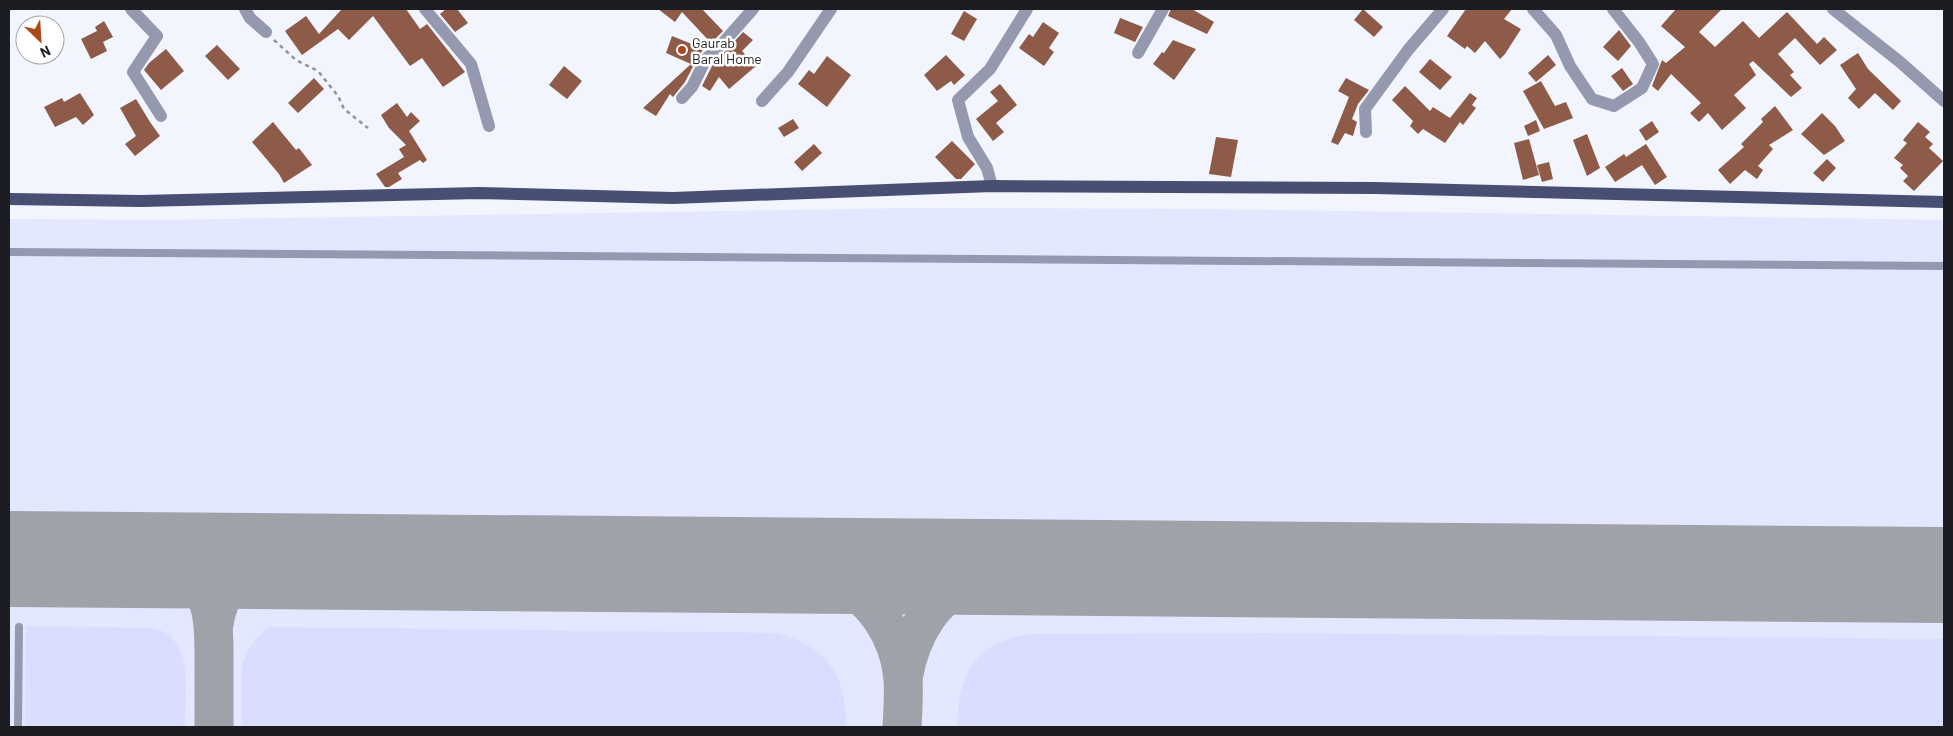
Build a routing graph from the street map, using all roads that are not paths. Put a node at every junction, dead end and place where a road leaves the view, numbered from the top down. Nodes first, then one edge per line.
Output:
1 (131, 9) edge
2 (245, 9) edge
3 (425, 9) edge
4 (753, 9) edge
5 (831, 9) edge
6 (1027, 9) edge
7 (1163, 9) edge
8 (1443, 9) edge
9 (1533, 9) edge
10 (1613, 9) edge
11 (1833, 9) edge
12 (266, 32) road end
13 (1138, 53) dead end
14 (682, 98) dead end
15 (762, 102) dead end
16 (1944, 102) edge
17 (162, 116) dead end
18 (489, 126) dead end
19 (1366, 132) dead end
20 (992, 186) junction
21 (9, 199) edge
22 (1944, 202) edge
23 (9, 252) edge
24 (1944, 266) edge
25 (19, 627) dead end
26 (18, 727) edge

1 - 17 street
2 - 12 street
3 - 18 street
4 - 14 street
5 - 15 street
6 - 20 street
7 - 13 street
8 - 19 street
9 - 10 street
11 - 16 street
20 - 21 main road
20 - 22 main road
23 - 24 lane
25 - 26 lane

